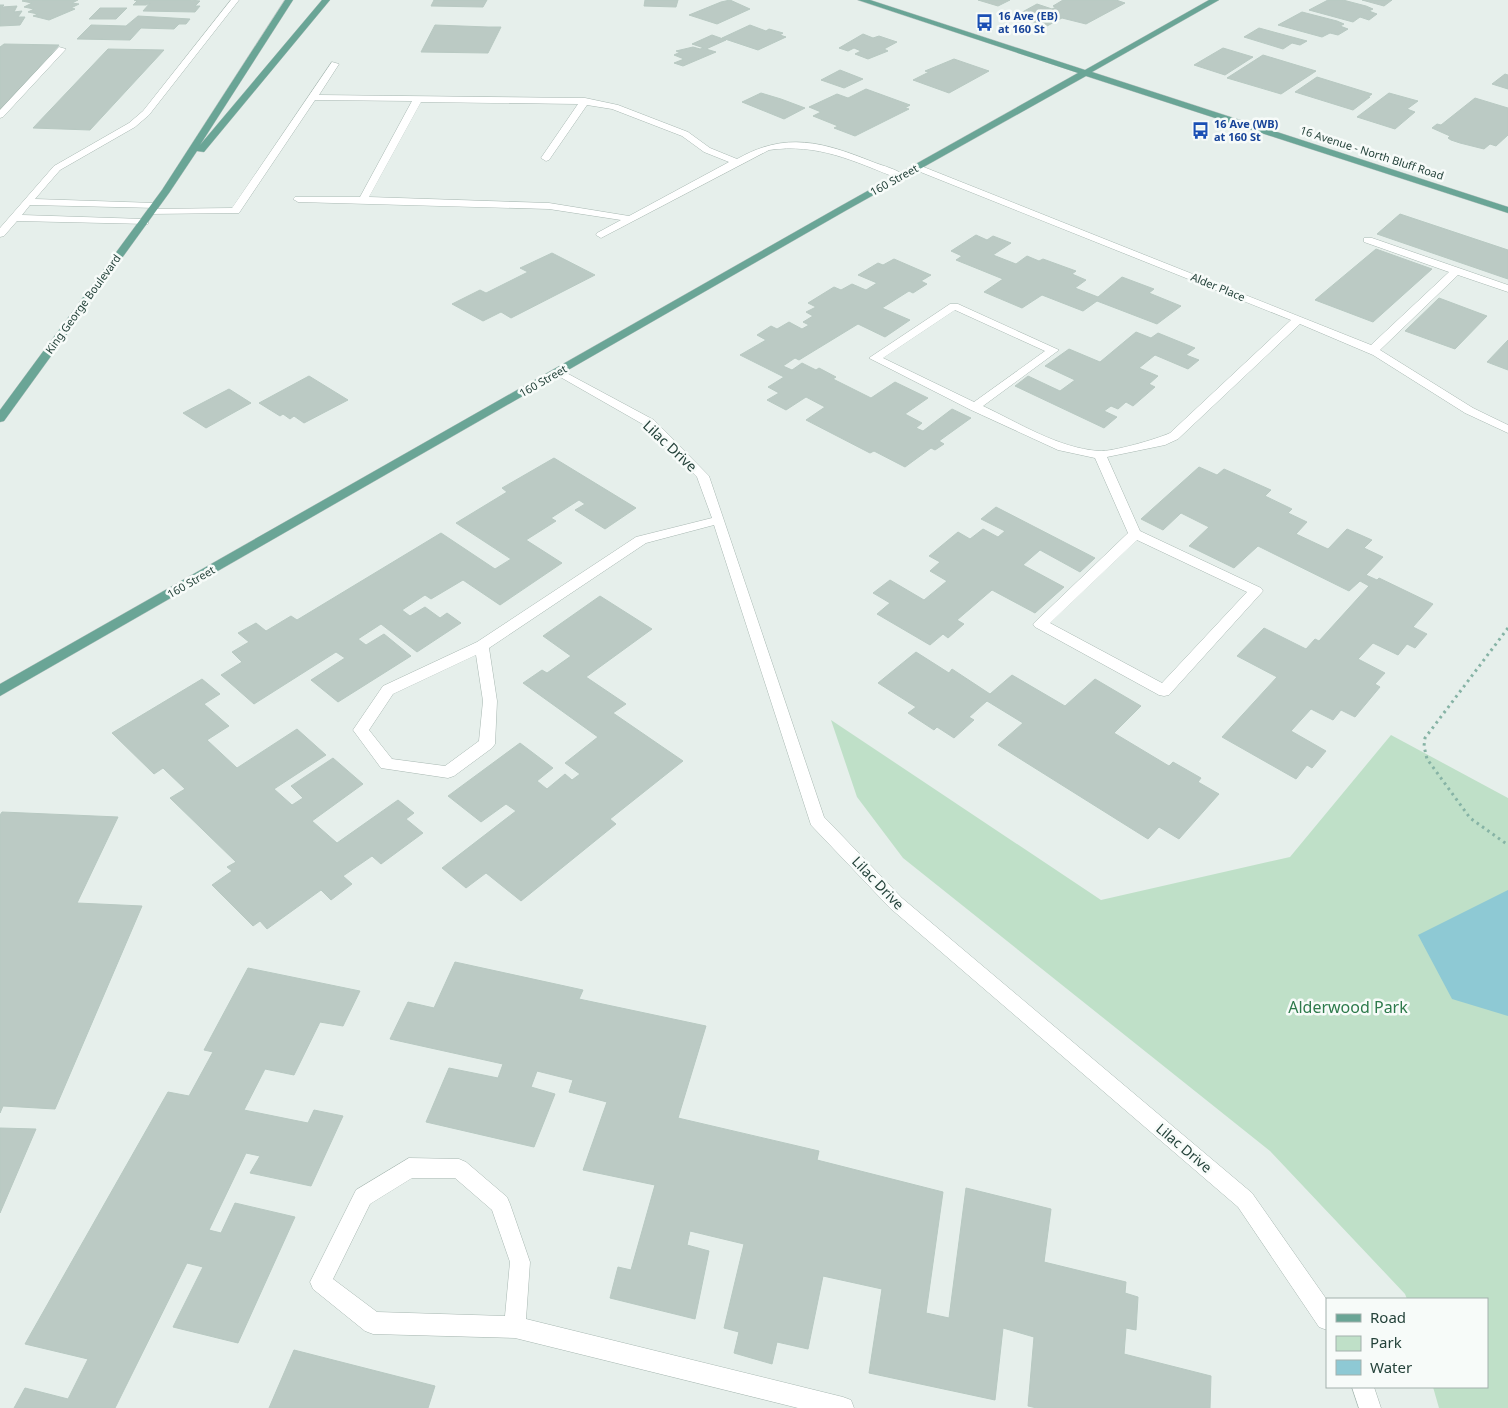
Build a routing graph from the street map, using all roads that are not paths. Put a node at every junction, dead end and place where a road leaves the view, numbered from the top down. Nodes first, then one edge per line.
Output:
1 (235, 0) edge
2 (289, 0) edge
3 (326, 0) edge
4 (862, 0) edge
5 (1215, 0) edge
6 (62, 49) dead end
7 (335, 64) dead end
8 (1086, 72) junction
9 (311, 97) junction
10 (418, 99) junction
11 (585, 102) junction
12 (0, 115) edge
13 (546, 158) dead end
14 (737, 162) junction
15 (916, 167) junction
16 (900, 176) junction
17 (166, 191) junction
18 (298, 199) dead end
19 (363, 200) junction
20 (28, 202) junction
21 (153, 209) junction
22 (1508, 210) edge
23 (15, 218) junction
24 (631, 219) junction
25 (144, 222) junction
26 (0, 234) edge
27 (601, 235) dead end
28 (1368, 240) dead end
29 (1456, 271) junction
30 (1508, 289) edge
31 (1298, 319) junction
32 (1373, 350) junction
33 (559, 372) junction
34 (975, 407) junction
35 (0, 418) edge
36 (1508, 429) edge
37 (1100, 455) junction
38 (719, 520) junction
39 (1135, 534) junction
40 (482, 646) junction
41 (28, 675) junction
42 (0, 678) edge
43 (0, 690) edge
44 (1326, 1318) edge
45 (515, 1327) junction
46 (1362, 1388) edge
47 (843, 1408) edge
48 (1370, 1408) edge

1 - 20 street
2 - 17 main road, King George Boulevard
3 - 17 main road, King George Boulevard
4 - 8 main road, 16 Avenue - North Bluff Road
5 - 8 main road, 160 Street
6 - 12 street
7 - 9 street
8 - 15 main road, 160 Street
8 - 22 main road, 16 Avenue - North Bluff Road
9 - 10 street
9 - 21 street
10 - 11 street
10 - 19 street
11 - 13 street
11 - 14 street
14 - 16 street
14 - 24 street
15 - 16 main road, 160 Street
15 - 31 street, Alder Place
16 - 33 main road, 160 Street
17 - 21 main road, King George Boulevard
18 - 19 street
19 - 24 street
20 - 21 street
20 - 23 street
21 - 25 main road, King George Boulevard
23 - 25 street
23 - 26 street
24 - 27 street
25 - 35 main road, King George Boulevard
28 - 29 street
29 - 30 street
29 - 32 street
31 - 32 street, Alder Place
31 - 37 street
32 - 36 street, Alder Place
33 - 38 street, Lilac Drive
33 - 41 main road, 160 Street
34 - 34 street
34 - 37 street
37 - 39 street
38 - 40 street
38 - 44 street, Lilac Drive
39 - 39 street
40 - 40 street
41 - 42 main road
41 - 43 main road, 160 Street
45 - 45 street
45 - 47 street
46 - 48 street

